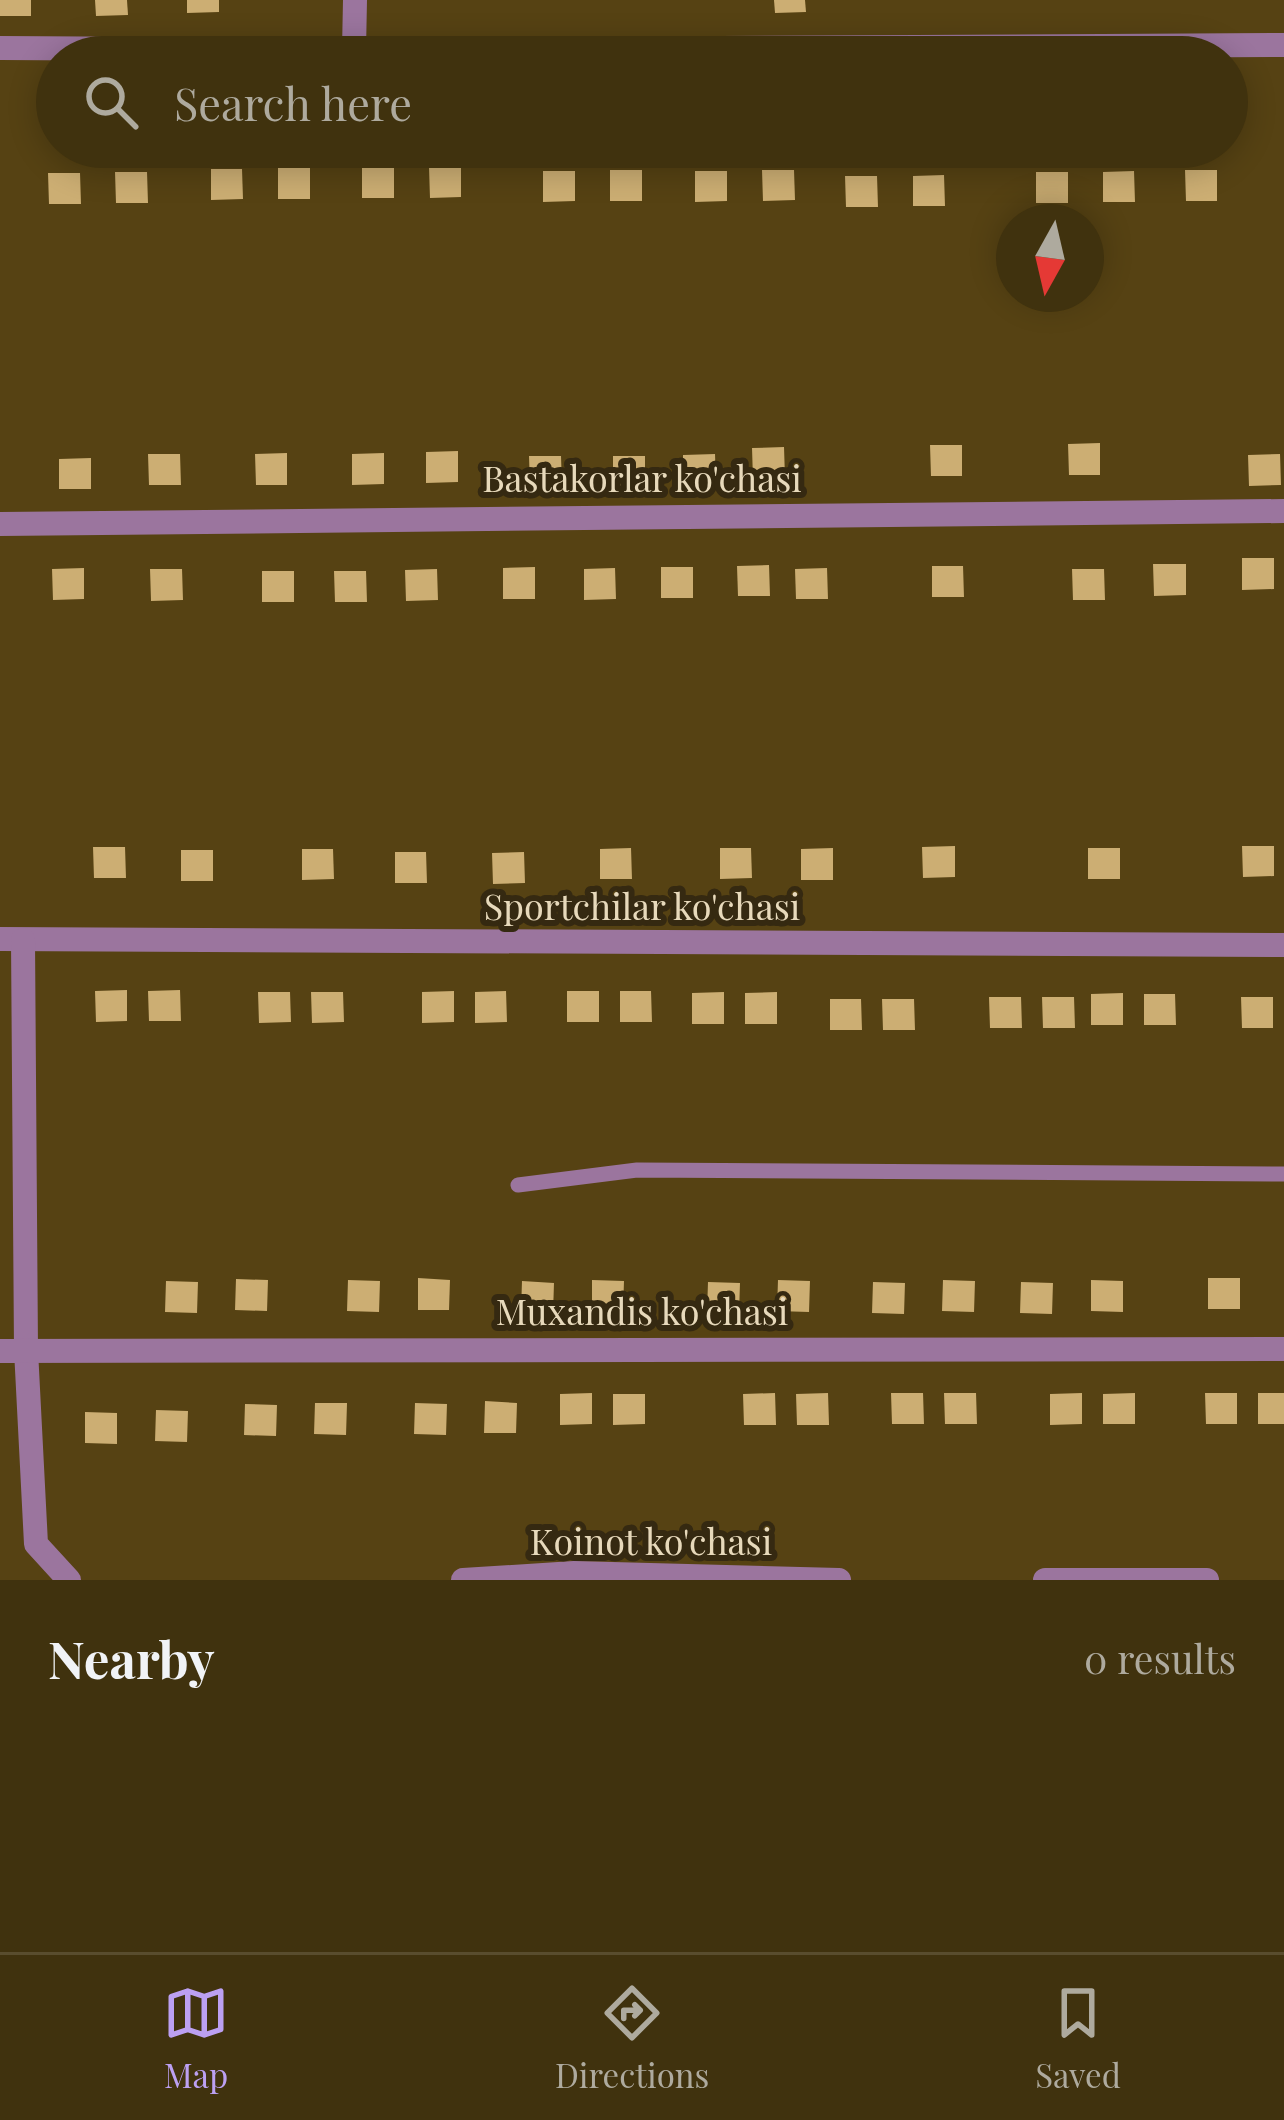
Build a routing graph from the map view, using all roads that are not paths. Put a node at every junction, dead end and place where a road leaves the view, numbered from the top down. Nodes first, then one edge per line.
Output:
1 (355, 0) edge
2 (354, 36) edge
3 (1248, 45) edge
4 (1284, 45) edge
5 (0, 47) edge
6 (36, 47) edge
7 (1284, 511) edge
8 (0, 524) edge
9 (12, 940) edge
10 (1284, 945) edge
11 (1284, 1174) edge
12 (518, 1185) dead end
13 (1284, 1349) edge
14 (13, 1350) edge
15 (69, 1580) edge
16 (463, 1580) edge
17 (839, 1580) edge
18 (1045, 1580) edge
19 (1207, 1580) edge

1 - 2 street
3 - 4 street
5 - 6 street
7 - 8 street, Bastakorlar ko'chasi
9 - 10 street, Sportchilar ko'chasi
9 - 14 street
11 - 12 lane
13 - 14 street, Muxandis ko'chasi
14 - 15 street
16 - 17 street, Koinot ko'chasi
18 - 19 street

